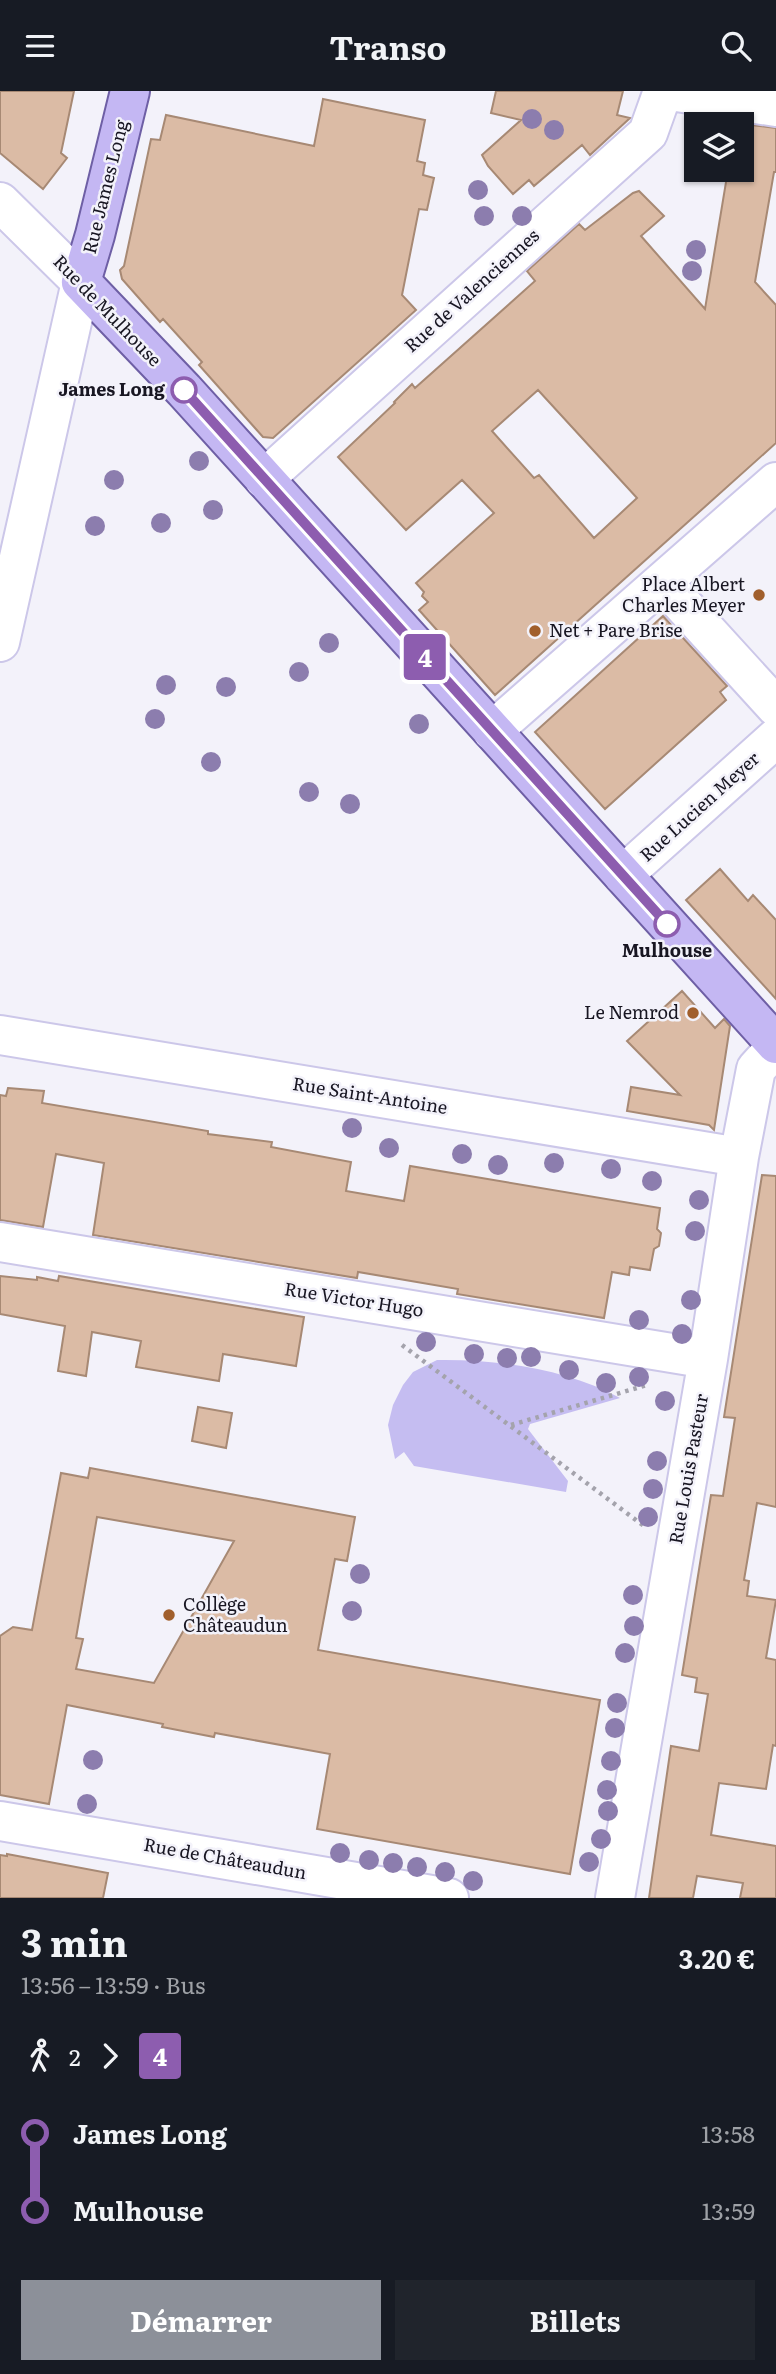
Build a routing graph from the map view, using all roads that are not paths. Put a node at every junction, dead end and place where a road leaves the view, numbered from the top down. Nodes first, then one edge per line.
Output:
1 (130, 91) edge
2 (663, 91) edge
3 (670, 91) edge
4 (776, 107) edge
5 (0, 202) edge
6 (81, 282) junction
7 (264, 479) junction
8 (776, 482) edge
9 (663, 583) junction
10 (0, 642) edge
11 (776, 707) edge
12 (492, 731) junction
13 (776, 738) edge
14 (623, 876) junction
15 (0, 1035) edge
16 (776, 1045) edge
17 (739, 1157) junction
18 (0, 1242) edge
19 (708, 1359) junction
20 (0, 1821) edge
21 (449, 1898) edge
22 (615, 1898) edge

1 - 6 main road, Rue James Long
2 - 7 street, Rue de Valenciennes
3 - 4 street
5 - 6 street, Rue de Mulhouse
6 - 7 main road, Rue de Mulhouse
6 - 10 street
7 - 12 main road, Rue de Mulhouse
8 - 9 street
9 - 11 street
9 - 12 street
12 - 14 main road, Rue de Mulhouse
13 - 14 street, Rue Lucien Meyer
14 - 16 main road, Rue de Mulhouse
15 - 17 street, Rue Saint-Antoine
16 - 17 street, Rue Louis Pasteur
17 - 19 street, Rue Louis Pasteur
18 - 19 street, Rue Victor Hugo
19 - 22 street, Rue Louis Pasteur
20 - 21 street, Rue de Châteaudun

